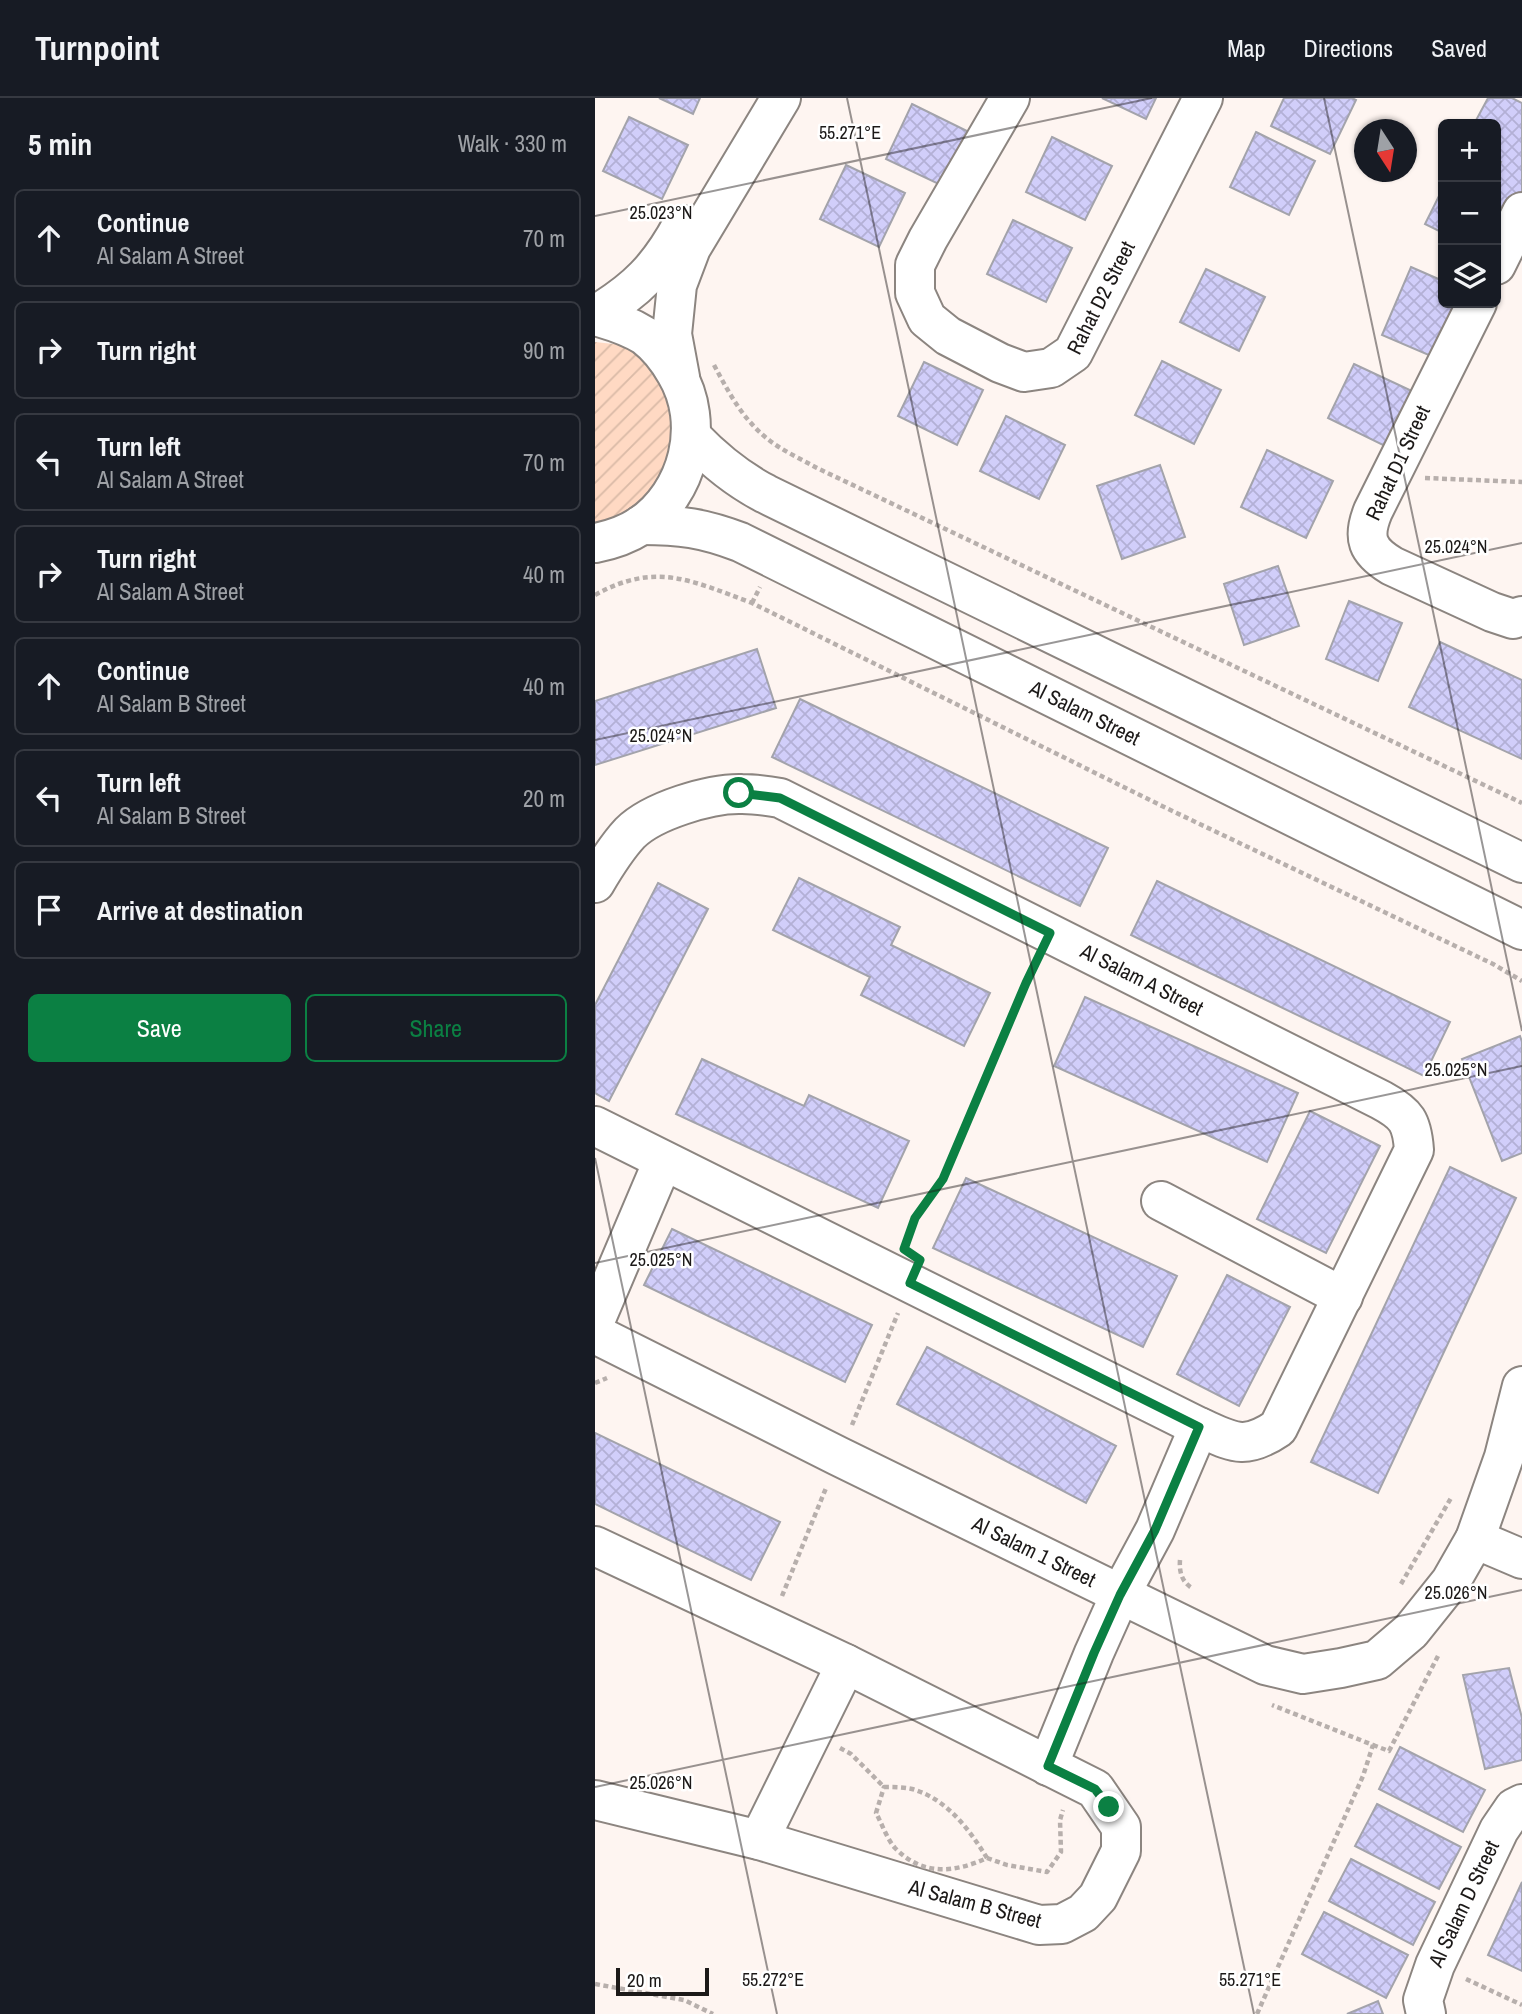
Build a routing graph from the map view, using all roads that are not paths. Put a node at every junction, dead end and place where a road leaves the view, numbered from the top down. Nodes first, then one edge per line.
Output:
1 (781, 98) edge
2 (1010, 98) edge
3 (1203, 98) edge
4 (750, 118) edge
5 (1522, 212) edge
6 (1501, 255) edge
7 (1474, 308) edge
8 (595, 315) edge
9 (681, 382) junction
10 (692, 437) junction
11 (641, 525) junction
12 (595, 543) edge
13 (1522, 616) edge
14 (1522, 863) edge
15 (595, 883) edge
16 (1522, 930) edge
17 (595, 1126) edge
18 (663, 1161) junction
19 (1161, 1201) dead end
20 (1343, 1297) junction
21 (595, 1321) edge
22 (595, 1334) edge
23 (1522, 1386) edge
24 (1199, 1427) junction
25 (1513, 1444) edge
26 (1475, 1539) junction
27 (595, 1546) edge
28 (1522, 1559) edge
29 (1120, 1595) junction
30 (846, 1664) junction
31 (1061, 1773) junction
32 (595, 1800) edge
33 (1522, 1804) edge
34 (759, 1840) junction
35 (1426, 2014) edge

1 - 4 street
2 - 3 street, Rahat D2 Street
4 - 8 street
4 - 9 street
5 - 6 street
7 - 13 street, Rahat D1 Street
8 - 9 street
9 - 10 street
10 - 11 street
10 - 14 street
11 - 12 street
11 - 16 street, Al Salam Street
15 - 20 street, Al Salam A Street
17 - 18 street, Al Salam A Street
18 - 21 street
18 - 24 street, Al Salam A Street
19 - 20 street
20 - 24 street, Al Salam A Street
22 - 29 street, Al Salam 1 Street
23 - 25 street, Al Salam 1 Street
24 - 29 street
25 - 26 street, Al Salam 1 Street
26 - 28 street
26 - 29 street, Al Salam 1 Street
27 - 30 street, Al Salam B Street
29 - 31 street
30 - 31 street, Al Salam B Street
30 - 34 street
31 - 34 street, Al Salam B Street
32 - 34 street, Al Salam B Street
33 - 35 street, Al Salam D Street

